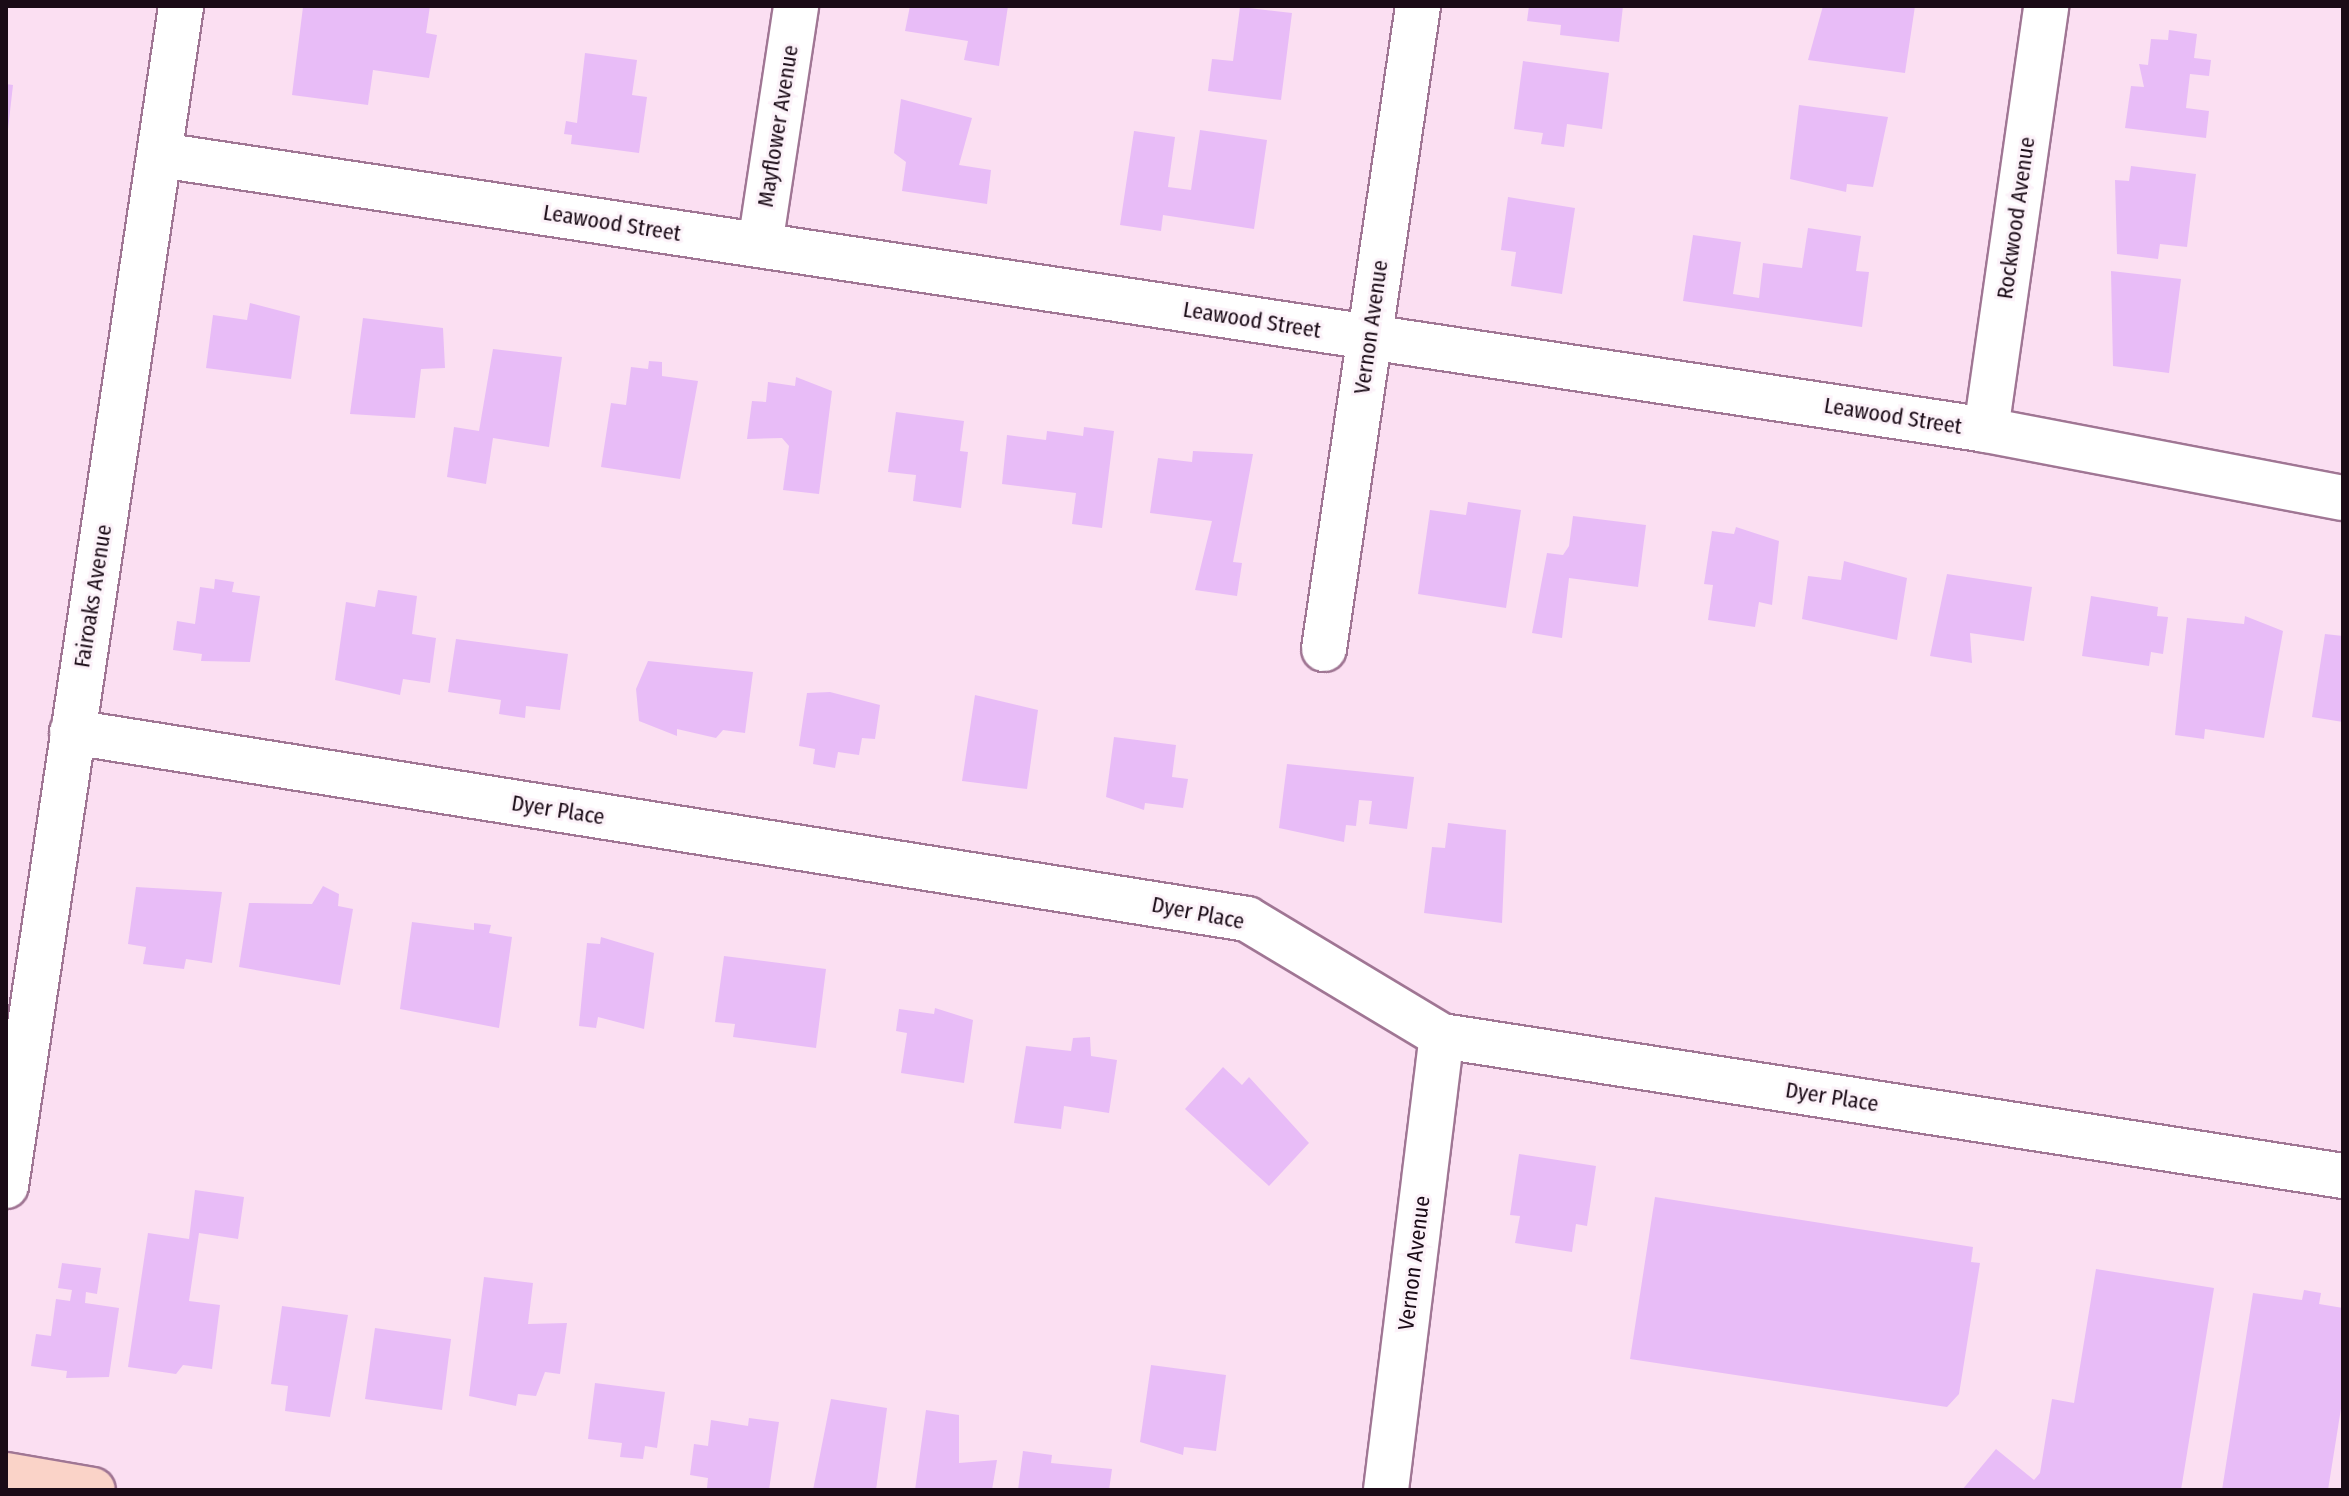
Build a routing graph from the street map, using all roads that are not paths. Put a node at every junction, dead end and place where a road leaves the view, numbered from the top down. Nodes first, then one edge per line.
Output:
1 (181, 6) edge
2 (796, 6) edge
3 (1418, 6) edge
4 (2046, 6) edge
5 (160, 155) junction
6 (760, 245) junction
7 (1369, 338) junction
8 (1986, 430) junction
9 (2343, 498) edge
10 (1324, 649) dead end
11 (72, 732) junction
12 (1442, 1036) junction
13 (2343, 1176) edge
14 (6, 1186) edge
15 (6, 1475) edge
16 (93, 1490) edge
17 (1386, 1490) edge

1 - 5 street, Fairoaks Avenue
2 - 6 street, Mayflower Avenue
3 - 7 street, Vernon Avenue
4 - 8 street, Rockwood Avenue
5 - 6 street, Leawood Street
5 - 11 street, Fairoaks Avenue
6 - 7 street, Leawood Street
7 - 8 street, Leawood Street
7 - 10 street, Vernon Avenue
8 - 9 street, Leawood Street
11 - 12 street, Dyer Place
11 - 14 street, Fairoaks Avenue
12 - 13 street, Dyer Place
12 - 17 street, Vernon Avenue
15 - 16 street

